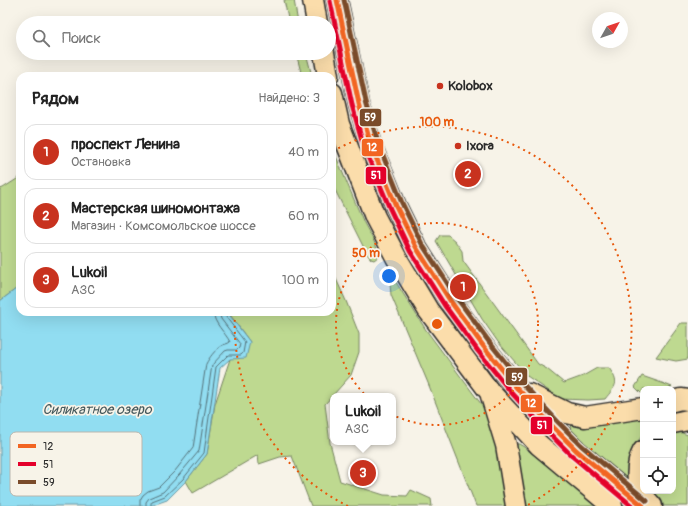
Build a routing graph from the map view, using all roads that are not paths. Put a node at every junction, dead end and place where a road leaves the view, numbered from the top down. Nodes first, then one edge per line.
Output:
1 (313, 0) edge
2 (337, 0) edge
3 (316, 16) edge
4 (325, 60) edge
5 (327, 72) edge
6 (336, 111) edge
7 (516, 387) junction
8 (489, 391) junction
9 (676, 400) edge
10 (688, 400) edge
11 (640, 408) edge
12 (688, 420) edge
13 (676, 422) edge
14 (640, 456) edge
15 (516, 506) edge
16 (612, 506) edge
17 (643, 506) edge
18 (652, 506) edge

1 - 3 main road
2 - 7 main road
4 - 5 main road
6 - 8 main road
7 - 11 main road
7 - 17 main road
8 - 15 main road
8 - 16 main road
9 - 10 main road
12 - 13 main road
14 - 18 main road

